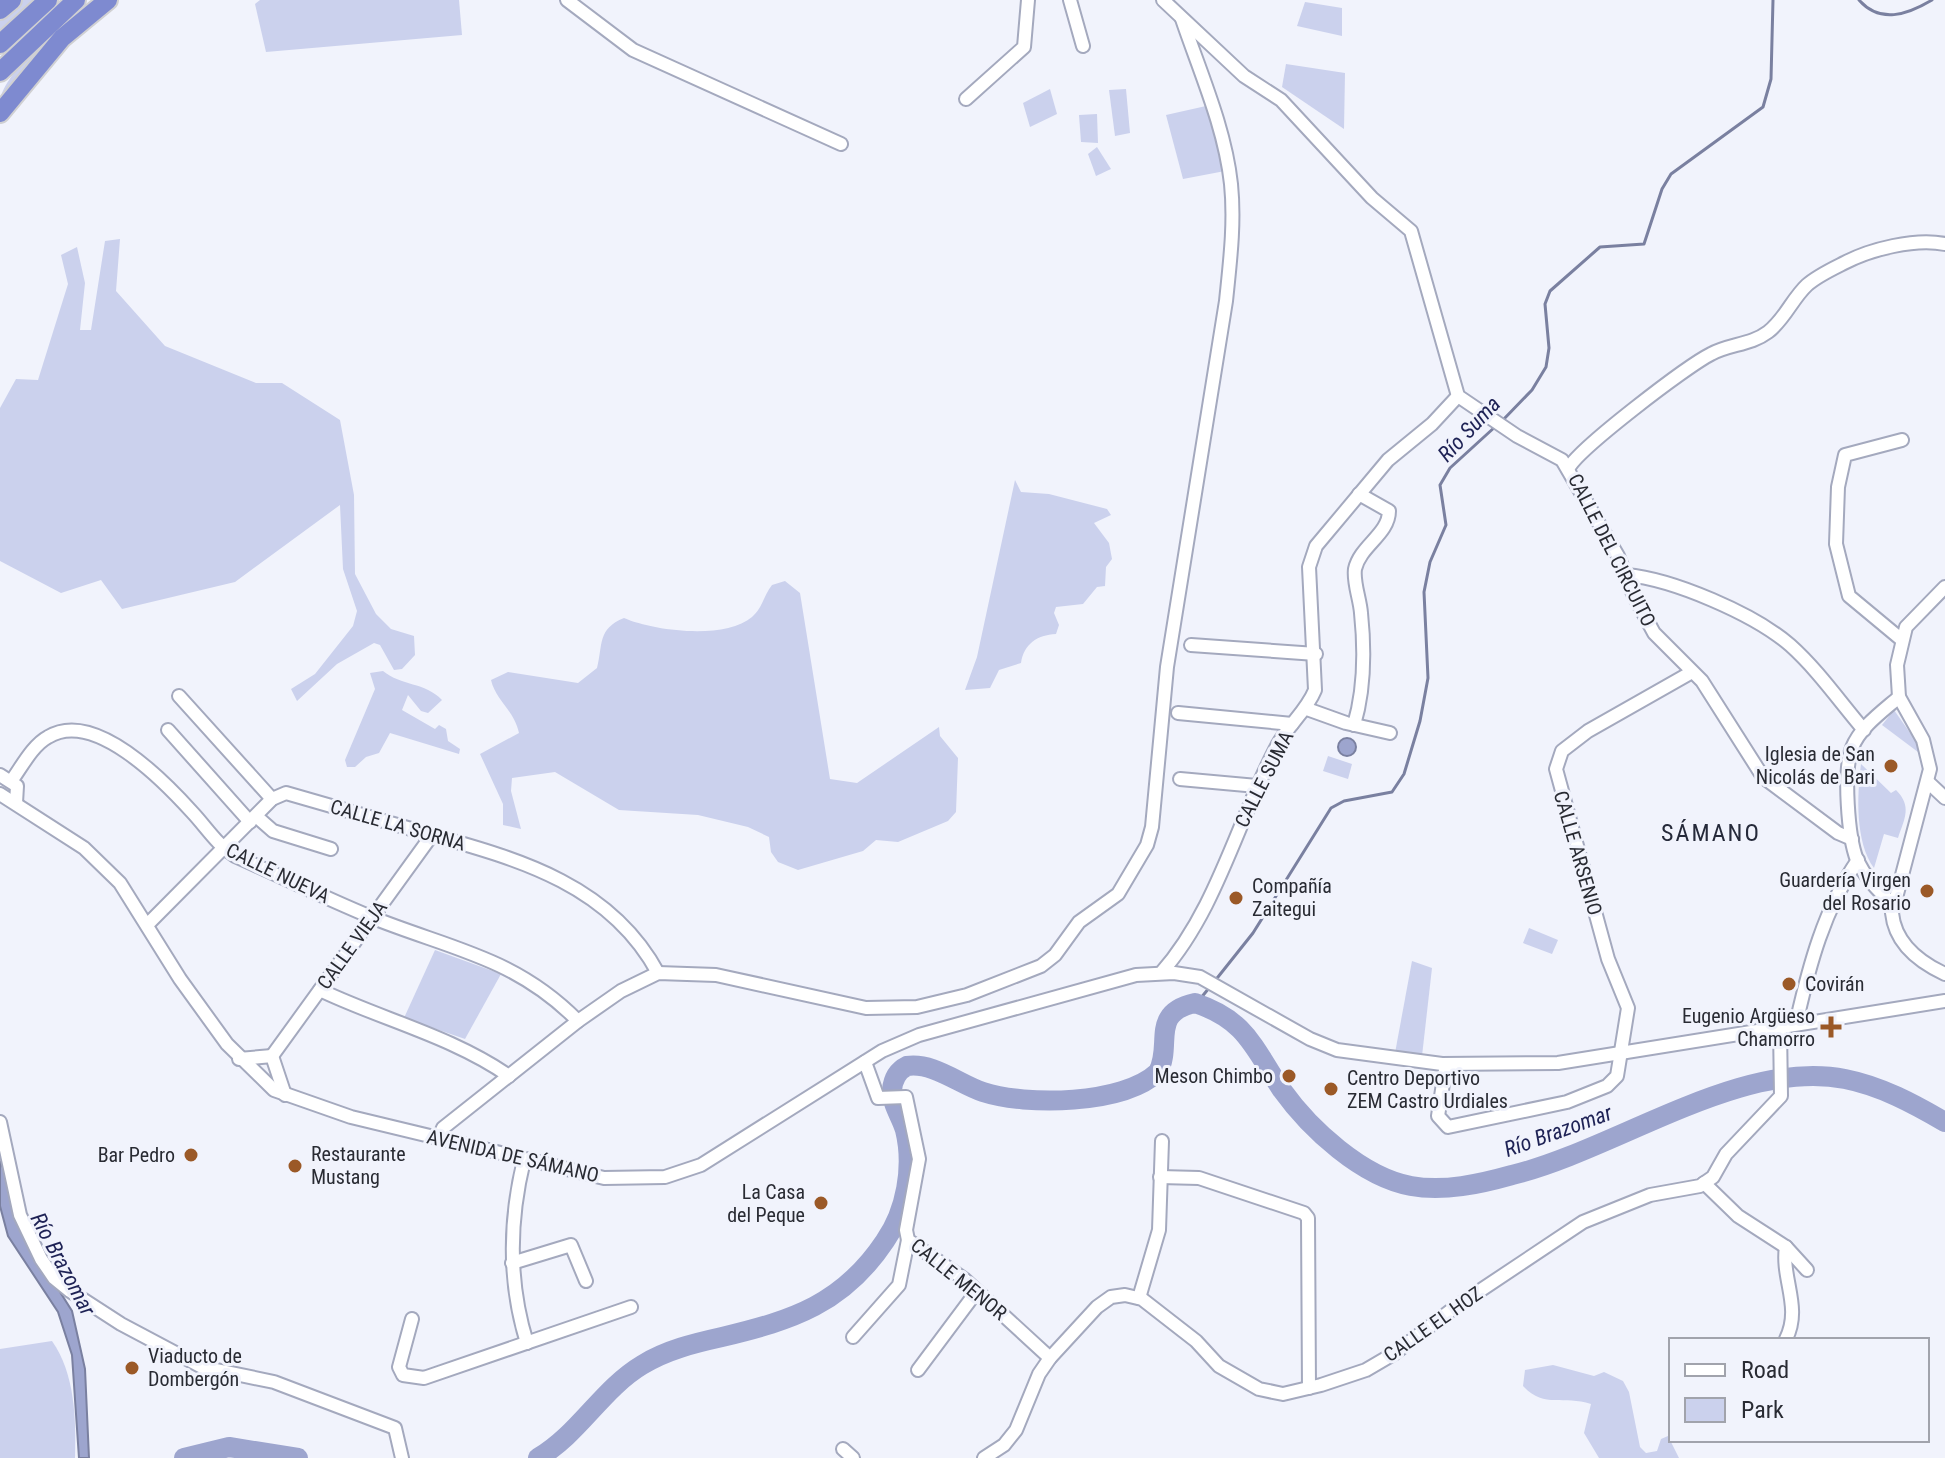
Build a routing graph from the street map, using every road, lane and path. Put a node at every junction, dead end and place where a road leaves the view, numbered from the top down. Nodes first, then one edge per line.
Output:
1 (12, 0) edge
2 (48, 0) edge
3 (76, 0) edge
4 (108, 0) edge
5 (567, 0) edge
6 (1028, 0) edge
7 (1070, 0) edge
8 (1163, 0) edge
9 (0, 10) edge
10 (1182, 19) junction
11 (0, 44) edge
12 (1083, 46) dead end
13 (0, 72) edge
14 (966, 99) dead end
15 (0, 113) edge
16 (841, 144) dead end
17 (1945, 244) edge
18 (1458, 396) junction
19 (1902, 440) dead end
20 (1568, 469) junction
21 (1359, 494) junction
22 (1626, 575) junction
23 (1945, 587) edge
24 (1902, 640) junction
25 (1191, 645) dead end
26 (1316, 654) junction
27 (1692, 672) junction
28 (179, 696) dead end
29 (1899, 697) junction
30 (1307, 709) junction
31 (1178, 713) dead end
32 (1292, 724) junction
33 (1354, 725) junction
34 (168, 730) dead end
35 (1864, 730) junction
36 (1390, 733) dead end
37 (6, 777) edge
38 (1180, 779) dead end
39 (1929, 783) junction
40 (1257, 786) junction
41 (0, 794) edge
42 (1945, 798) edge
43 (272, 799) junction
44 (16, 803) junction
45 (253, 819) junction
46 (432, 835) junction
47 (1852, 839) junction
48 (224, 849) junction
49 (331, 849) dead end
50 (1858, 860) junction
51 (1893, 904) junction
52 (372, 917) junction
53 (147, 925) junction
54 (658, 973) junction
55 (1161, 973) junction
56 (1945, 974) edge
57 (320, 990) junction
58 (1945, 1001) edge
59 (578, 1021) junction
60 (1796, 1024) junction
61 (1780, 1027) junction
62 (1622, 1054) junction
63 (272, 1056) junction
64 (239, 1059) junction
65 (865, 1062) junction
66 (1446, 1064) junction
67 (509, 1076) junction
68 (285, 1095) junction
69 (0, 1122) edge
70 (438, 1139) junction
71 (1162, 1141) dead end
72 (524, 1160) junction
73 (1160, 1177) junction
74 (1704, 1183) junction
75 (908, 1240) junction
76 (1786, 1247) junction
77 (512, 1263) junction
78 (1807, 1270) dead end
79 (586, 1281) dead end
80 (977, 1291) junction
81 (1139, 1298) junction
82 (631, 1307) dead end
83 (412, 1319) dead end
84 (853, 1337) dead end
85 (1786, 1338) edge
86 (527, 1343) junction
87 (1050, 1358) junction
88 (918, 1370) dead end
89 (1309, 1388) junction
90 (843, 1449) dead end
91 (402, 1458) edge
92 (853, 1458) edge
93 (984, 1458) edge

1 - 9 highway
2 - 11 highway
3 - 13 highway
4 - 15 highway
5 - 16 street
6 - 14 street
7 - 12 street
8 - 10 street
10 - 18 street
10 - 54 street
17 - 20 street, CALLE DEL CIRCUITO
18 - 20 street
18 - 21 street, CALLE SUMA
19 - 24 street
20 - 22 street, CALLE DEL CIRCUITO
21 - 26 street, CALLE SUMA
21 - 33 street
22 - 27 street, CALLE DEL CIRCUITO
22 - 35 street
23 - 24 street
24 - 29 street
25 - 26 street
26 - 30 street, CALLE SUMA
27 - 47 street, CALLE DEL CIRCUITO
27 - 62 street, CALLE ARSENIO
28 - 43 street
29 - 35 street
29 - 39 street
30 - 32 street, CALLE SUMA
30 - 33 street
31 - 32 street
32 - 40 street, CALLE SUMA
33 - 36 street
34 - 45 street
35 - 47 street
37 - 44 street
37 - 48 street, CALLE NUEVA
38 - 40 street
39 - 42 street
39 - 51 street
40 - 55 street, CALLE SUMA
41 - 44 street, AVENIDA DE SÁMANO
43 - 45 street
43 - 46 street, CALLE LA SORNA
44 - 53 street, AVENIDA DE SÁMANO
45 - 48 street
45 - 49 street
46 - 52 street, CALLE VIEJA
46 - 54 street, CALLE LA SORNA
47 - 50 street
48 - 52 street, CALLE NUEVA
48 - 53 street
50 - 51 street
50 - 60 street
51 - 56 street
52 - 57 street, CALLE VIEJA
52 - 59 street, CALLE NUEVA
53 - 64 street, AVENIDA DE SÁMANO
54 - 59 street
55 - 65 street, AVENIDA DE SÁMANO
55 - 66 street, AVENIDA DE SÁMANO
57 - 63 street, CALLE VIEJA
57 - 67 street
58 - 60 street
59 - 67 street
60 - 61 street
61 - 62 street
61 - 74 street
62 - 66 street
62 - 66 street
63 - 64 street
63 - 68 street
64 - 68 street, AVENIDA DE SÁMANO
65 - 72 street, AVENIDA DE SÁMANO
65 - 75 street, CALLE MENOR
67 - 70 street
68 - 70 street, AVENIDA DE SÁMANO
69 - 91 street
70 - 72 street, AVENIDA DE SÁMANO
71 - 73 street
72 - 77 street
73 - 81 street
73 - 89 street
74 - 76 street
74 - 89 street, CALLE EL HOZ
75 - 80 street, CALLE MENOR
75 - 84 street
76 - 78 street
76 - 85 street
77 - 79 street
77 - 86 street
80 - 87 street, CALLE MENOR
80 - 88 street
81 - 87 street
81 - 89 street, CALLE EL HOZ
82 - 86 street
83 - 86 street
87 - 93 street
90 - 92 street

